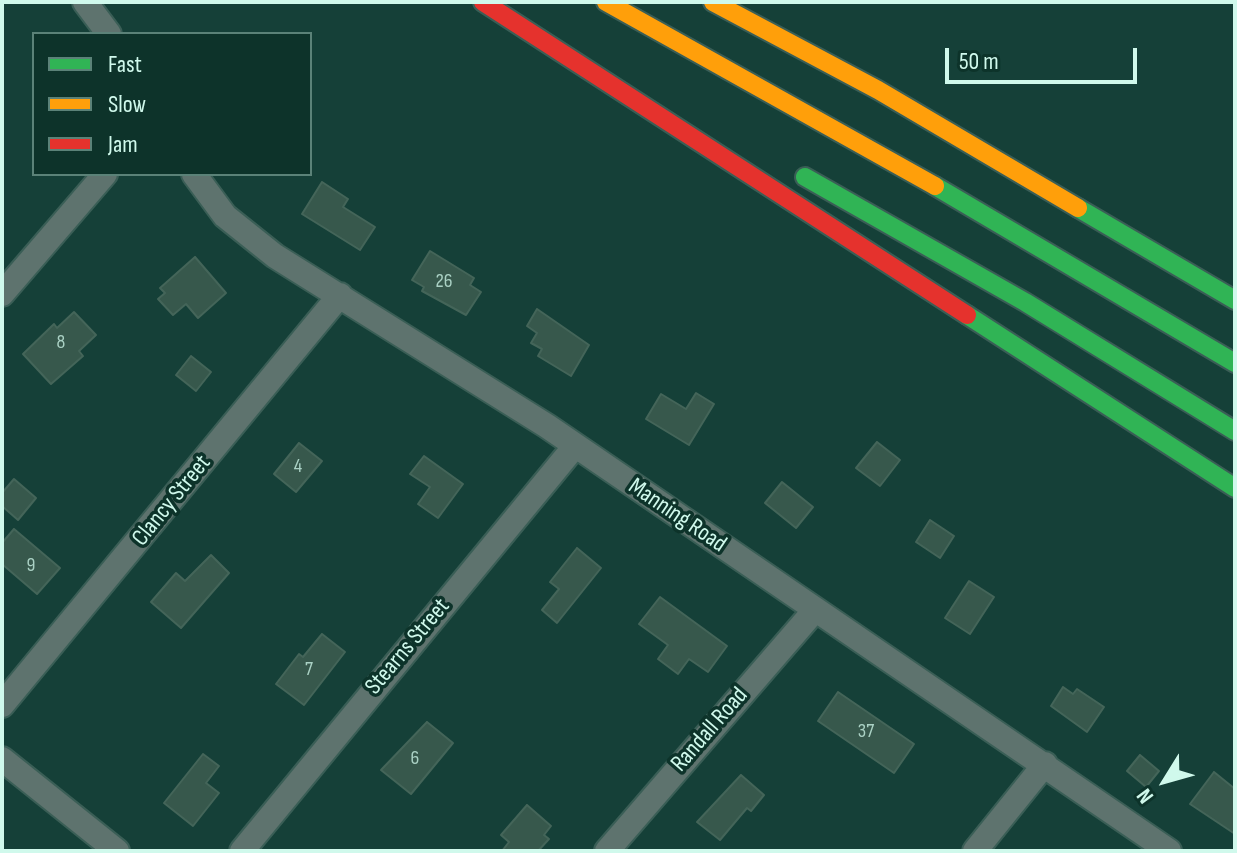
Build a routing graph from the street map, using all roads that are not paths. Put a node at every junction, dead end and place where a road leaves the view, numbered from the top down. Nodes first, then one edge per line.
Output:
1 (85, 2) edge
2 (483, 2) edge
3 (606, 2) edge
4 (713, 2) edge
5 (108, 32) edge
6 (700, 120) dead end
7 (795, 172) dead end
8 (103, 176) edge
9 (195, 176) edge
10 (2, 294) edge
11 (340, 295) junction
12 (1235, 300) edge
13 (1235, 363) edge
14 (1235, 431) edge
15 (575, 446) junction
16 (1235, 488) edge
17 (815, 610) junction
18 (2, 705) edge
19 (2, 759) edge
20 (1045, 764) junction
21 (117, 851) edge
22 (242, 851) edge
23 (607, 851) edge
24 (975, 851) edge
25 (1169, 851) edge

1 - 5 street
2 - 6 highway
2 - 16 highway
3 - 13 highway
4 - 12 highway
7 - 14 highway
8 - 10 street
9 - 11 street, Manning Road
11 - 15 street, Manning Road
11 - 18 street, Clancy Street
15 - 17 street, Manning Road
15 - 22 street, Stearns Street
17 - 20 street, Manning Road
17 - 23 street, Randall Road
19 - 21 street
20 - 24 street
20 - 25 street, Manning Road

